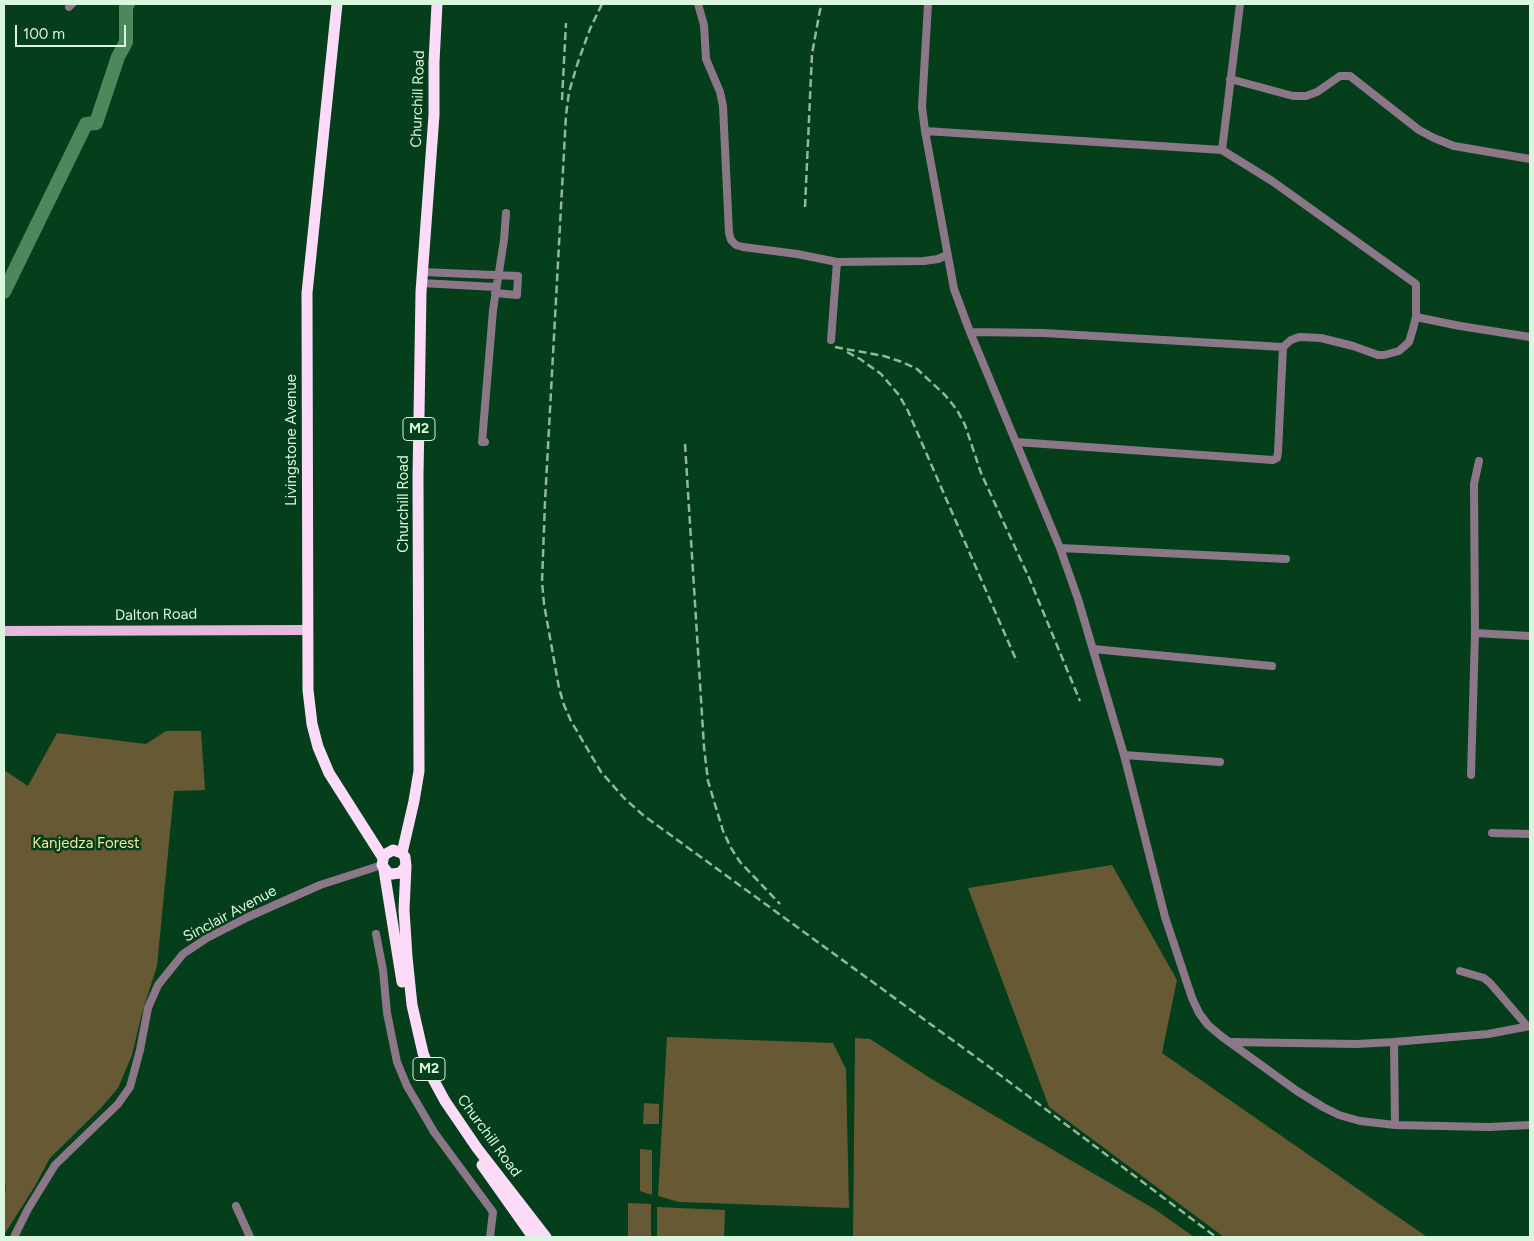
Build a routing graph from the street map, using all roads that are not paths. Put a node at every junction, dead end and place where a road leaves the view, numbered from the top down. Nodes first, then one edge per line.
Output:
1 (337, 4) edge
2 (437, 4) edge
3 (698, 4) edge
4 (928, 4) edge
5 (1240, 4) edge
6 (1230, 80) junction
7 (925, 130) junction
8 (1222, 150) junction
9 (1530, 159) edge
10 (506, 213) dead end
11 (947, 255) junction
12 (837, 262) junction
13 (463, 273) junction
14 (498, 275) junction
15 (422, 277) junction
16 (462, 285) junction
17 (496, 290) junction
18 (1416, 317) junction
19 (970, 332) junction
20 (1530, 337) edge
21 (830, 340) dead end
22 (1283, 347) junction
23 (485, 442) dead end
24 (1016, 442) junction
25 (1479, 461) dead end
26 (1060, 548) junction
27 (1286, 558) dead end
28 (308, 630) junction
29 (4, 631) edge
30 (1475, 633) junction
31 (1530, 636) edge
32 (1093, 649) junction
33 (1272, 666) dead end
34 (1124, 755) junction
35 (1220, 762) dead end
36 (1471, 775) dead end
37 (1492, 833) dead end
38 (1530, 834) edge
39 (402, 853) junction
40 (383, 864) junction
41 (406, 866) junction
42 (376, 934) dead end
43 (1460, 971) dead end
44 (1528, 1026) edge
45 (1232, 1042) junction
46 (1394, 1042) junction
47 (1395, 1125) junction
48 (1530, 1125) edge
49 (236, 1206) dead end
50 (14, 1237) edge
51 (250, 1237) edge
52 (490, 1237) edge
53 (540, 1237) edge

1 - 28 highway, Livingstone Avenue / M2
2 - 15 highway, Churchill Road / M2
3 - 12 street
4 - 7 street
5 - 6 street
6 - 8 street
6 - 9 street
7 - 8 street
7 - 11 street
8 - 18 street
10 - 14 street
11 - 12 street
11 - 19 street
12 - 21 street
13 - 14 street
13 - 15 street
13 - 16 street
14 - 17 street
14 - 17 street
15 - 16 street
15 - 39 highway, Churchill Road / M2
16 - 17 street
17 - 23 street
18 - 20 street
18 - 22 street
19 - 22 street
19 - 24 street
22 - 24 street
24 - 26 street
25 - 30 street
26 - 27 street
26 - 32 street
28 - 29 main road, Dalton Road
28 - 40 highway, Livingstone Avenue / M2
30 - 31 street
30 - 36 street
32 - 33 street
32 - 34 street
34 - 35 street
34 - 45 street
37 - 38 street
39 - 40 highway
39 - 41 highway, Churchill Road
40 - 41 highway
40 - 50 street, Sinclair Avenue
40 - 53 highway, Churchill Road / M2
41 - 53 highway, Churchill Road / M2
42 - 52 street
43 - 44 street
44 - 46 street
45 - 46 street
45 - 47 street
46 - 47 street
47 - 48 street
49 - 51 street

